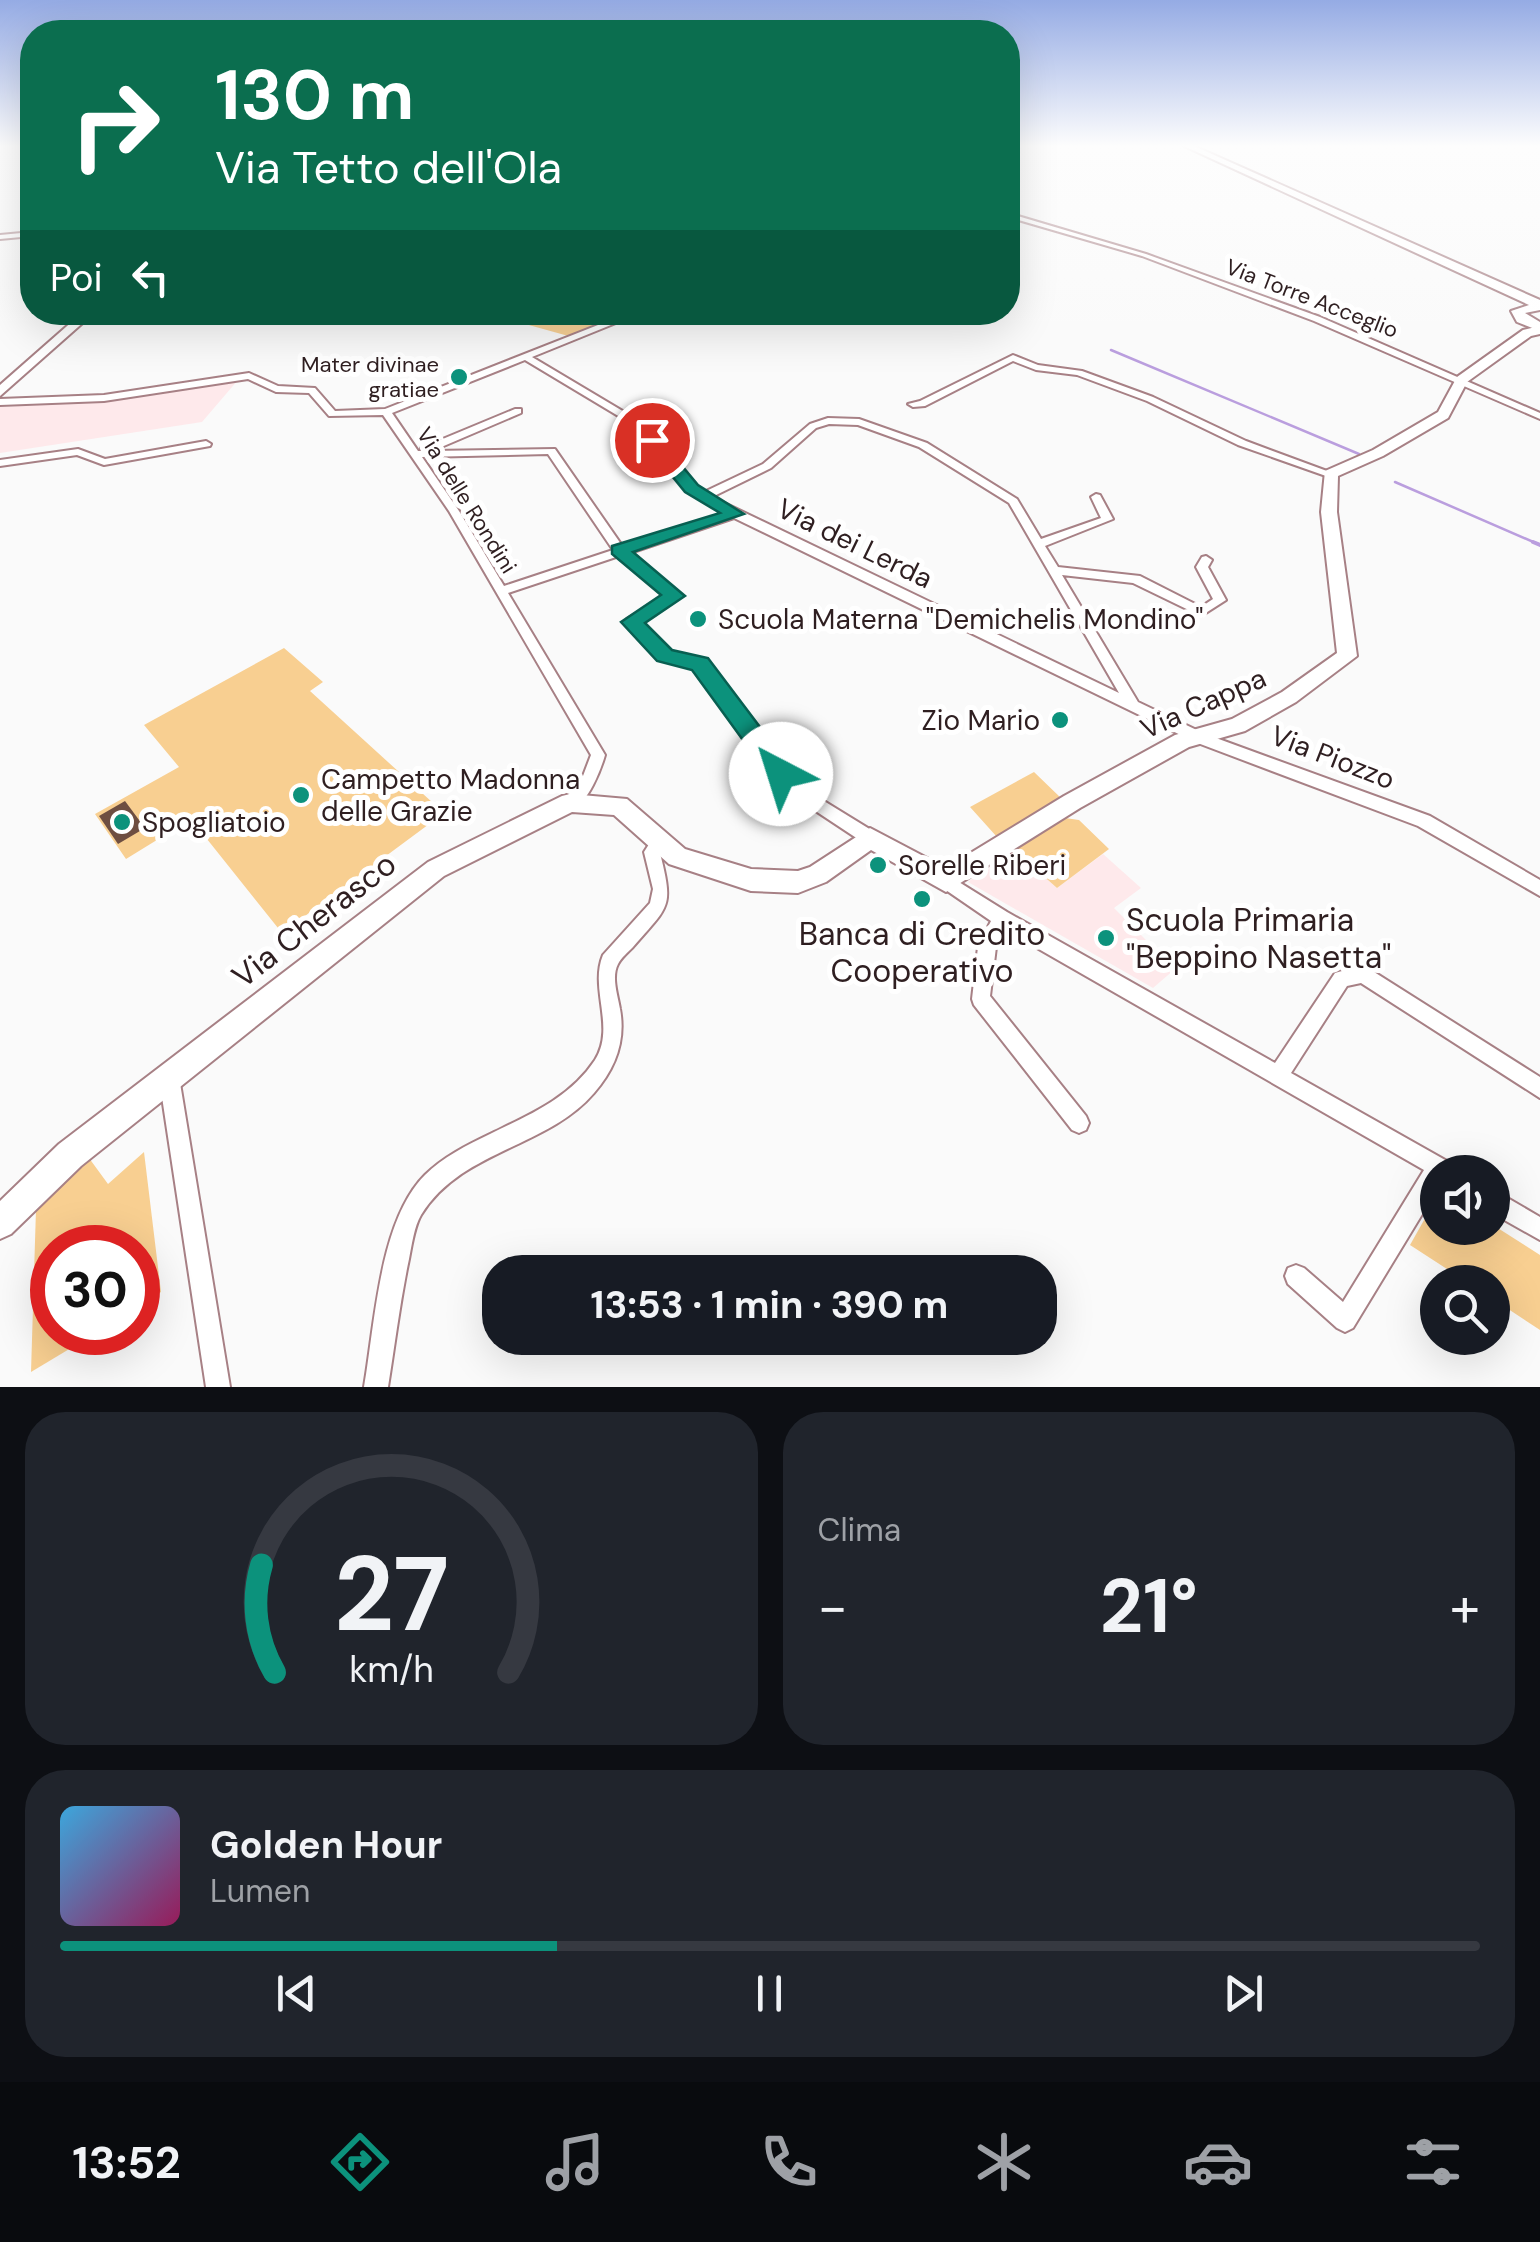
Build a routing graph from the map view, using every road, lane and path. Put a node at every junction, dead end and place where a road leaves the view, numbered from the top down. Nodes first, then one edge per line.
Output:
1 (1328, 211) edge
2 (1020, 218) edge
3 (1497, 289) junction
4 (1540, 306) edge
5 (1520, 308) junction
6 (75, 325) edge
7 (613, 325) edge
8 (1534, 328) edge
9 (526, 356) junction
10 (1462, 380) junction
11 (0, 392) edge
12 (0, 402) edge
13 (913, 404) dead end
14 (518, 411) dead end
15 (386, 412) junction
16 (1540, 416) edge
17 (206, 444) dead end
18 (415, 454) junction
19 (0, 463) edge
20 (1330, 474) junction
21 (1096, 497) dead end
22 (703, 498) junction
23 (735, 514) junction
24 (1039, 544) junction
25 (619, 550) junction
26 (1206, 560) dead end
27 (1054, 570) junction
28 (501, 590) junction
29 (1111, 667) junction
30 (1084, 680) junction
31 (1134, 706) junction
32 (1200, 738) junction
33 (570, 802) junction
34 (870, 838) junction
35 (659, 842) junction
36 (946, 881) junction
37 (1540, 889) edge
38 (1001, 918) junction
39 (1280, 1074) junction
40 (170, 1077) junction
41 (1540, 1088) edge
42 (1079, 1122) dead end
43 (1420, 1157) edge
44 (1420, 1204) edge
45 (1510, 1211) edge
46 (0, 1223) edge
47 (1540, 1229) edge
48 (1296, 1276) dead end
49 (218, 1387) edge
50 (376, 1387) edge

1 - 3 main road
2 - 10 street, Via Torre Acceglio
3 - 4 main road
3 - 5 main road
4 - 5 main road
5 - 8 main road
6 - 11 street
7 - 9 street
8 - 10 street
9 - 15 street
9 - 22 street, Via dei Lerda
10 - 16 street, Via Torre Acceglio
10 - 20 street
12 - 15 street, Via delle Rondini
13 - 20 street
14 - 18 street
15 - 18 street, Via delle Rondini
17 - 19 street
18 - 25 street
18 - 28 street, Via delle Rondini
20 - 32 street, Via Cappa
21 - 24 street
22 - 23 street, Via dei Lerda
22 - 24 street
23 - 25 street
23 - 30 street, Via dei Lerda
24 - 27 street
25 - 28 street
25 - 34 street
26 - 27 street
27 - 29 street
28 - 33 street, Via delle Rondini
29 - 30 street
29 - 31 street
30 - 31 street, Via dei Lerda
31 - 32 street, Via Piozzo
32 - 36 street, Via Cappa
32 - 37 street, Via Piozzo
33 - 35 street
33 - 40 street, Via Cherasco
34 - 35 street
34 - 36 street
35 - 50 street
36 - 38 street
38 - 39 street
38 - 42 street
39 - 41 street
39 - 43 street
40 - 46 street, Via Cherasco
40 - 49 street
44 - 48 street
45 - 47 street

